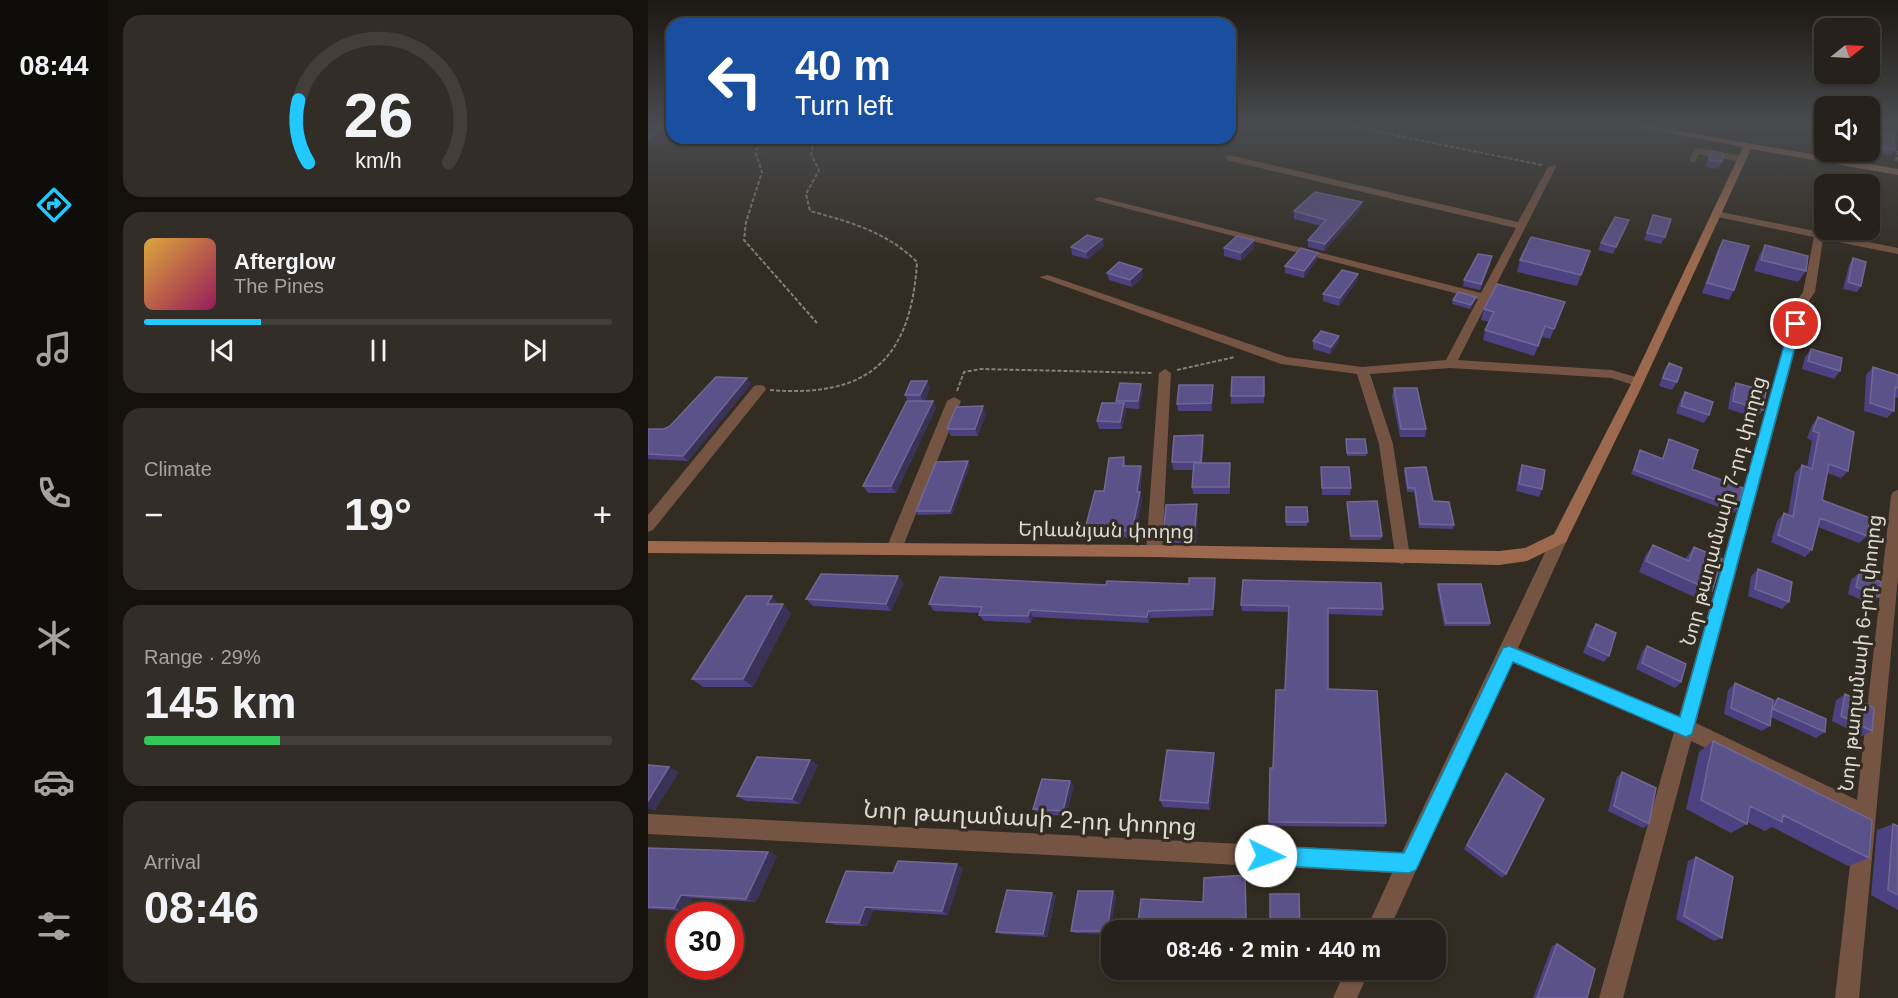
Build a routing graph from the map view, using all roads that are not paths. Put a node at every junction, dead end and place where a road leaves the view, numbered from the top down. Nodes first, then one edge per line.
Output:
1 (1287, 172) edge
2 (1550, 172) edge
3 (1736, 172) edge
4 (1099, 200) dead end
5 (1716, 214) junction
6 (1522, 226) junction
7 (1814, 234) edge
8 (1818, 240) edge
9 (1844, 240) edge
10 (1898, 251) edge
11 (1044, 277) dead end
12 (1485, 297) junction
13 (1450, 364) junction
14 (1362, 371) junction
15 (1165, 373) road end
16 (1637, 382) junction
17 (759, 389) road end
18 (954, 401) road end
19 (1898, 496) edge
20 (648, 526) edge
21 (1560, 538) junction
22 (648, 547) edge
23 (894, 549) junction
24 (1154, 551) junction
25 (1402, 557) junction
26 (1509, 653) junction
27 (1686, 728) junction
28 (1866, 815) junction
29 (648, 824) edge
30 (1409, 863) junction
31 (1382, 920) edge
32 (1353, 980) edge
33 (1345, 998) edge
34 (1611, 998) edge
35 (1847, 998) edge

1 - 6 street
2 - 6 street
3 - 5 main road
4 - 12 street
5 - 7 street
5 - 16 main road
6 - 12 street
8 - 27 street, Նոր թաղամասի 7-րդ փողոց
9 - 10 street
11 - 14 street
12 - 13 street
13 - 14 street
13 - 16 street
14 - 25 street
15 - 24 street
16 - 21 main road
17 - 20 street
18 - 23 street
19 - 28 street, Նոր թաղամասի 6-րդ փողոց
21 - 25 main road, Երևանյան փողոց
21 - 26 street
22 - 23 main road, Երևանյան փողոց
23 - 24 main road, Երևանյան փողոց
24 - 25 main road, Երևանյան փողոց
26 - 27 street
26 - 30 street
27 - 28 street
27 - 34 street, Նոր թաղամասի 7-րդ փողոց
28 - 35 street, Նոր թաղամասի 6-րդ փողոց
29 - 30 street, Նոր թաղամասի 2-րդ փողոց
30 - 31 street
32 - 33 street

